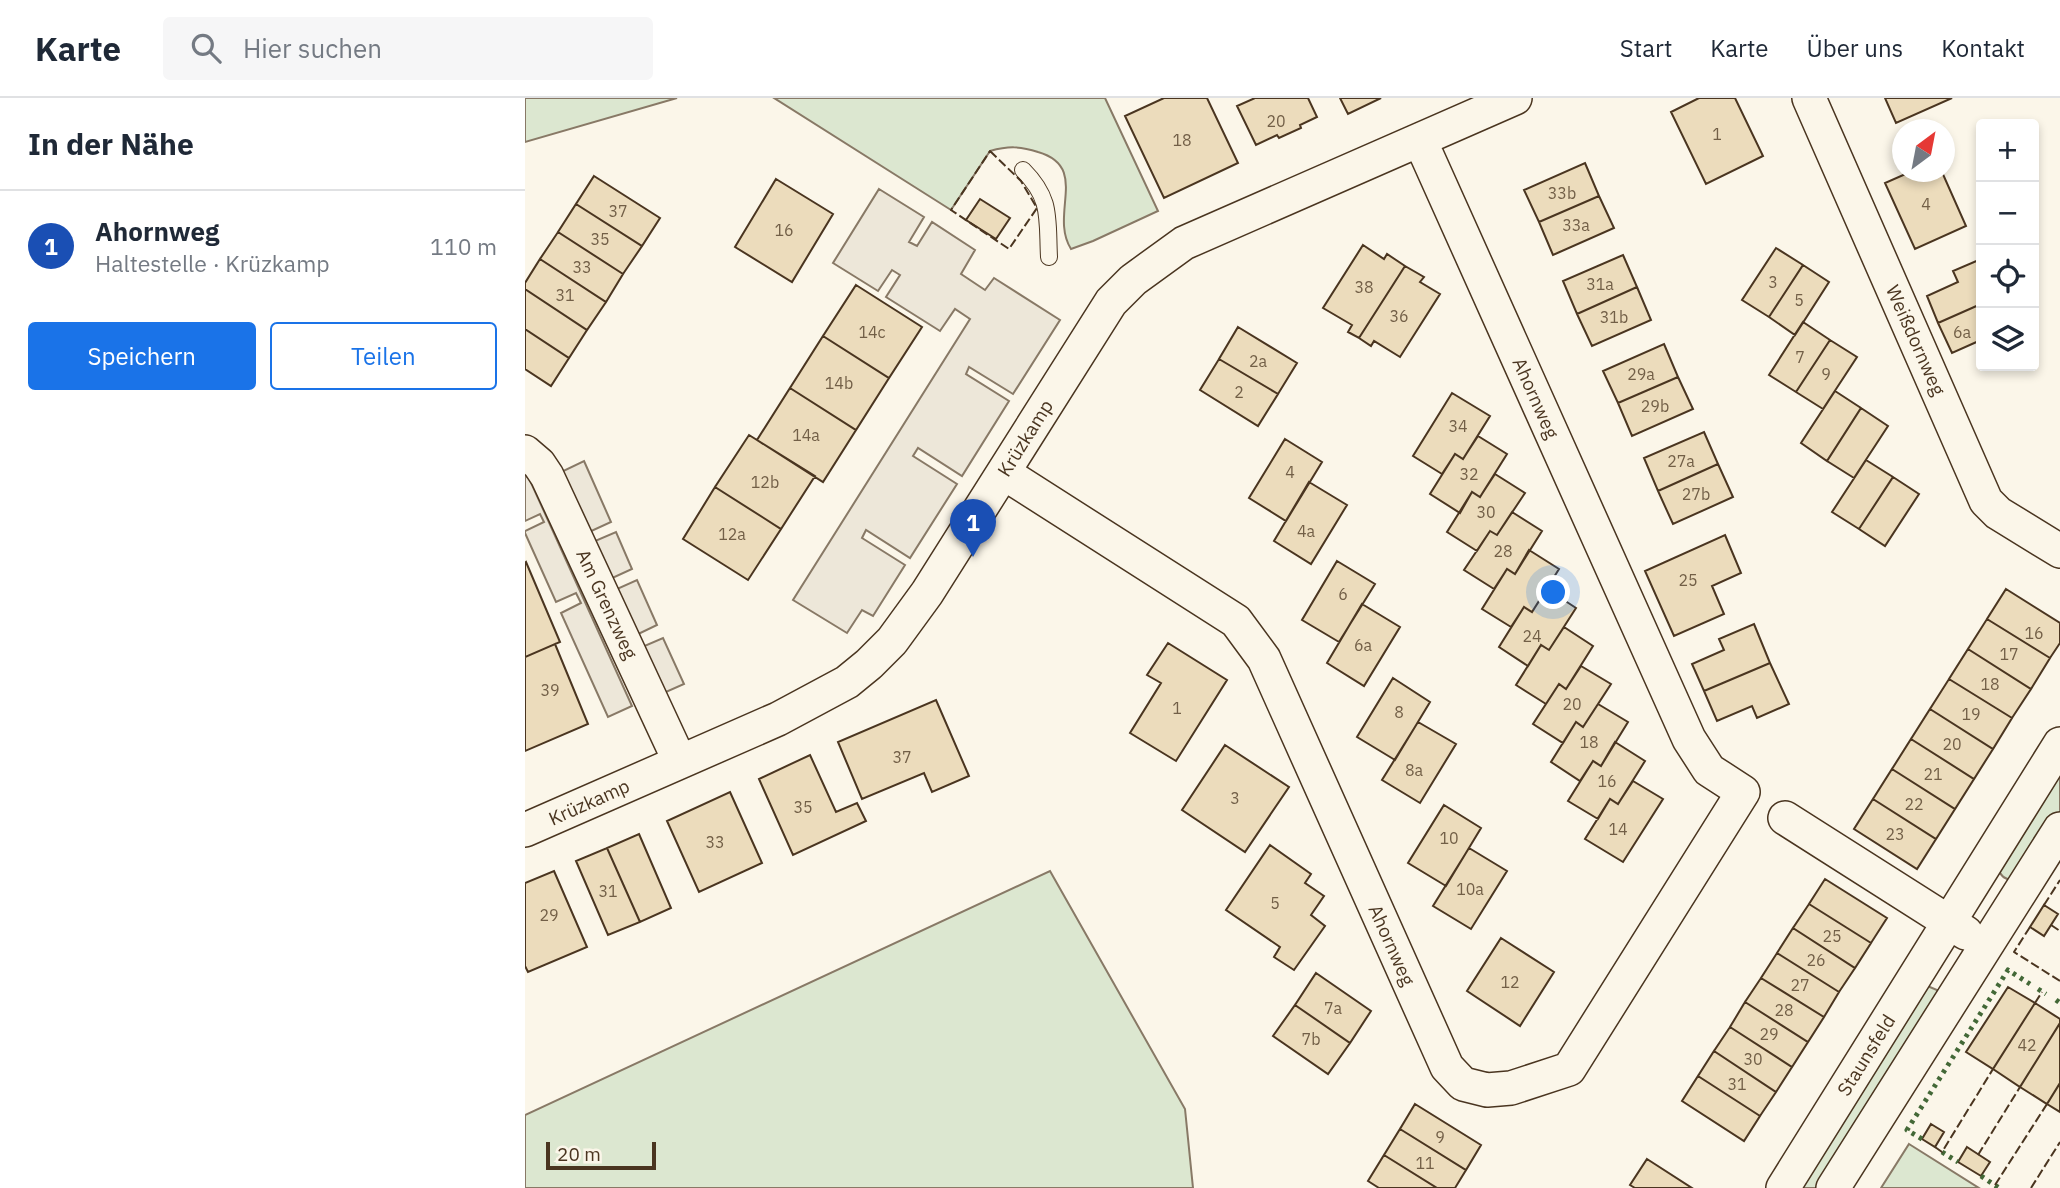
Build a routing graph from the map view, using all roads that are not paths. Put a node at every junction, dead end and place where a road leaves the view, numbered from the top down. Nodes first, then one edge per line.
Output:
1 (1515, 98) edge
2 (1809, 98) edge
3 (1420, 140) junction
4 (1023, 170) dead end
5 (1049, 257) dead end
6 (525, 452) edge
7 (1004, 472) junction
8 (2060, 551) edge
9 (2060, 744) edge
10 (680, 762) junction
11 (1785, 818) dead end
12 (2060, 829) edge
13 (525, 830) edge
14 (1948, 921) junction
15 (1986, 946) junction
16 (1783, 1188) edge
17 (1833, 1188) edge

1 - 3 street, Krüzkamp
2 - 8 street, Weißdornweg
3 - 7 street, Krüzkamp
3 - 7 street, Ahornweg
4 - 5 lane
6 - 10 street, Am Grenzweg
7 - 10 street, Krüzkamp
9 - 14 street, Staunsfeld
10 - 13 street, Krüzkamp
11 - 14 street
12 - 15 street
14 - 15 street
14 - 16 street, Staunsfeld
15 - 17 street

